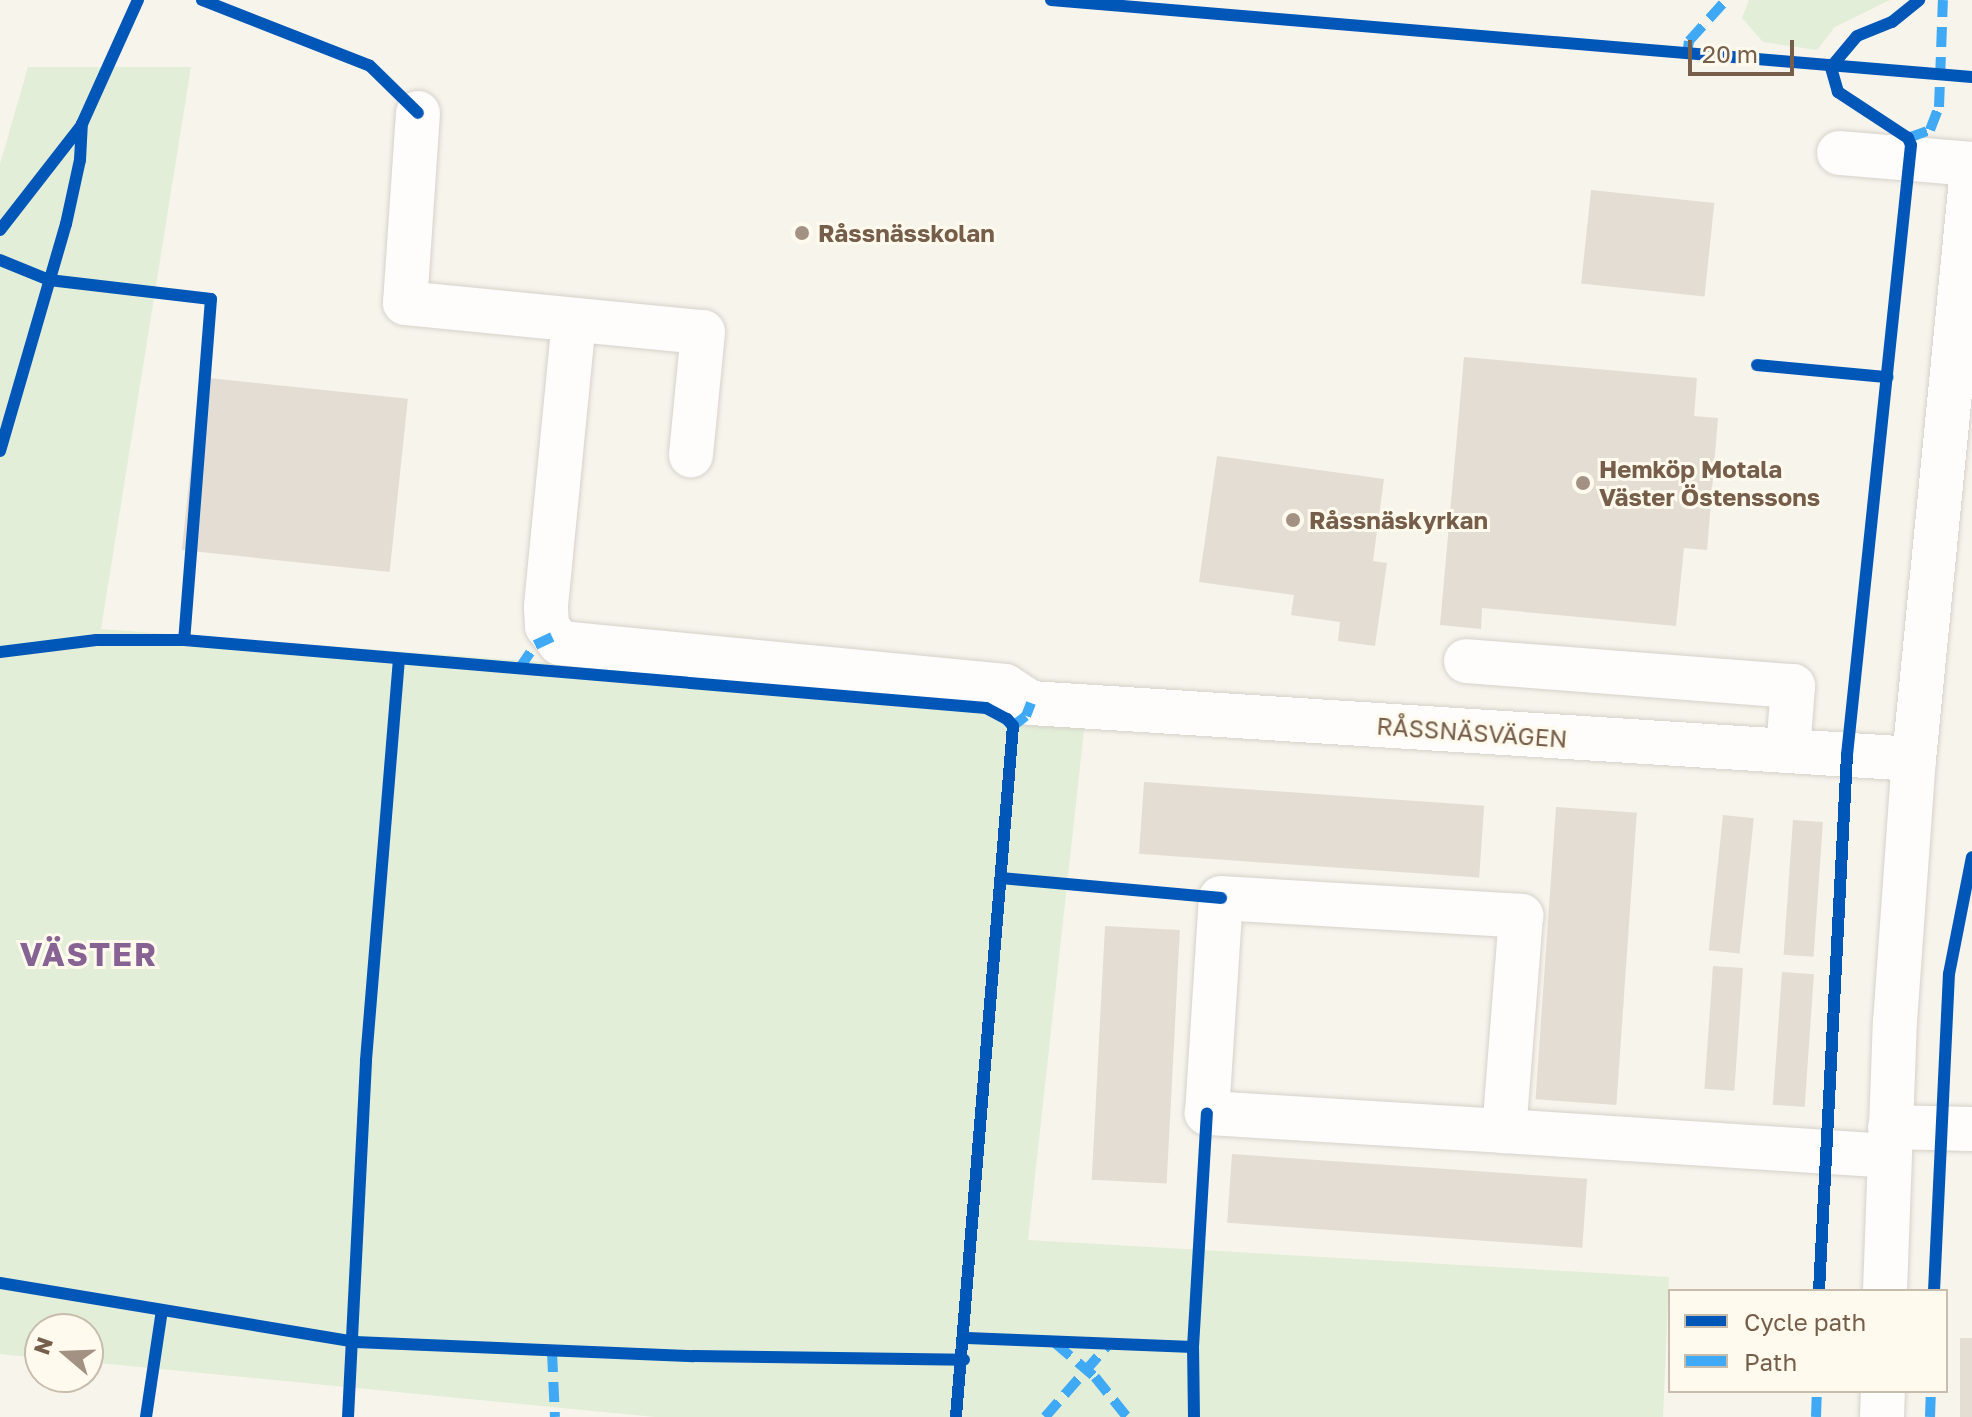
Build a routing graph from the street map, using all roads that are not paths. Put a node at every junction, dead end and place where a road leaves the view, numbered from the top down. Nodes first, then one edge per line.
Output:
1 (418, 113) dead end
2 (1839, 153) dead end
3 (1972, 164) edge
4 (1972, 170) edge
5 (574, 320) junction
6 (1964, 349) edge
7 (691, 455) dead end
8 (1466, 661) dead end
9 (1788, 751) junction
10 (1914, 759) junction
11 (1972, 1129) edge
12 (1504, 1131) junction
13 (1889, 1141) junction
14 (1885, 1289) edge
15 (1883, 1393) edge
16 (1882, 1417) edge

1 - 5 street
2 - 3 street
4 - 6 street
5 - 7 street
5 - 9 street, RÅSSNÄSVÄGEN
6 - 10 street
8 - 9 street
9 - 10 street, RÅSSNÄSVÄGEN
10 - 13 street
11 - 13 street
12 - 12 street
12 - 13 street
13 - 14 street
15 - 16 street

